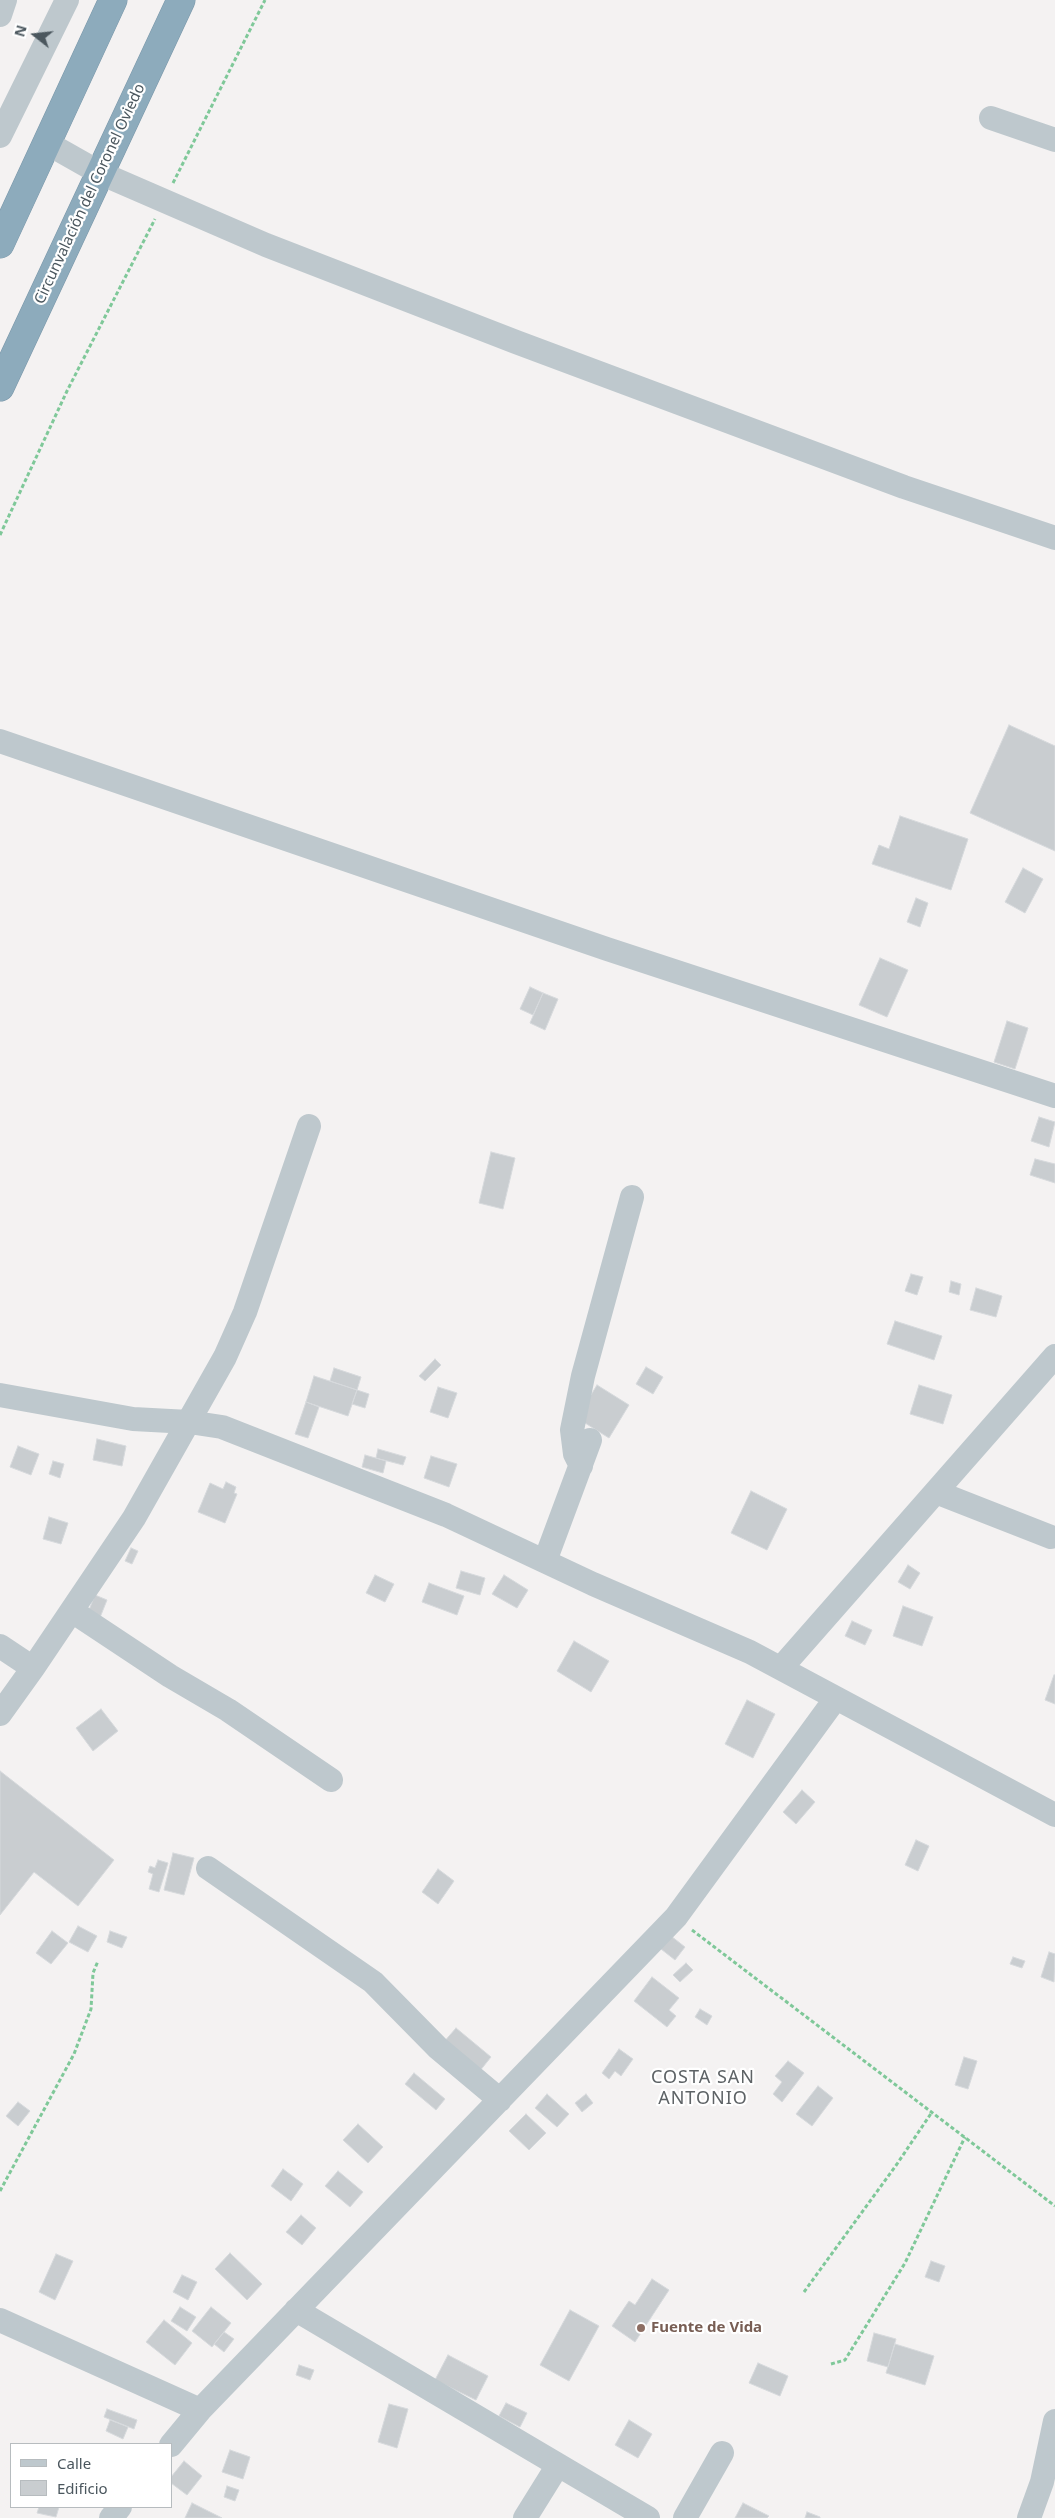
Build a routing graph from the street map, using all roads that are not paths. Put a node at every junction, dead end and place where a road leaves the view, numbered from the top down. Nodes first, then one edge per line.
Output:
1 (5, 0) edge
2 (67, 0) edge
3 (113, 0) edge
4 (181, 0) edge
5 (0, 15) edge
6 (991, 118) dead end
7 (0, 136) edge
8 (1055, 140) edge
9 (47, 143) junction
10 (100, 173) junction
11 (0, 244) edge
12 (0, 387) edge
13 (1055, 538) edge
14 (0, 741) edge
15 (1055, 1096) edge
16 (309, 1126) dead end
17 (632, 1197) dead end
18 (1055, 1356) edge
19 (0, 1395) edge
20 (189, 1422) junction
21 (590, 1440) dead end
22 (581, 1466) junction
23 (936, 1492) junction
24 (1051, 1537) dead end
25 (545, 1561) junction
26 (72, 1612) junction
27 (0, 1646) edge
28 (33, 1668) junction
29 (781, 1668) junction
30 (836, 1698) junction
31 (0, 1714) edge
32 (331, 1780) dead end
33 (1055, 1815) edge
34 (208, 1868) dead end
35 (500, 2100) junction
36 (296, 2310) junction
37 (0, 2320) edge
38 (200, 2410) junction
39 (1055, 2421) edge
40 (172, 2444) edge
41 (722, 2453) dead end
42 (558, 2465) junction
43 (119, 2508) edge
44 (111, 2518) edge
45 (526, 2518) edge
46 (648, 2518) edge
47 (685, 2518) edge
48 (1029, 2518) edge

1 - 5 street
2 - 7 street
3 - 9 highway
4 - 10 highway, Circunvalación del Coronel Oviedo
6 - 8 street
9 - 10 street
9 - 11 highway
10 - 12 highway, Circunvalación del Coronel Oviedo
10 - 13 street
14 - 15 street
16 - 20 street
17 - 22 street
18 - 23 street
19 - 20 street
20 - 25 street
20 - 26 street
21 - 22 street
22 - 25 street
23 - 24 street
23 - 29 street
25 - 29 street
26 - 28 street
26 - 32 street
27 - 28 street
28 - 31 street
29 - 30 street
30 - 33 street
30 - 35 street
34 - 35 street
35 - 36 street
36 - 38 street
36 - 42 street
37 - 38 street
38 - 40 street
39 - 48 street
41 - 47 street
42 - 45 street
42 - 46 street
43 - 44 street

